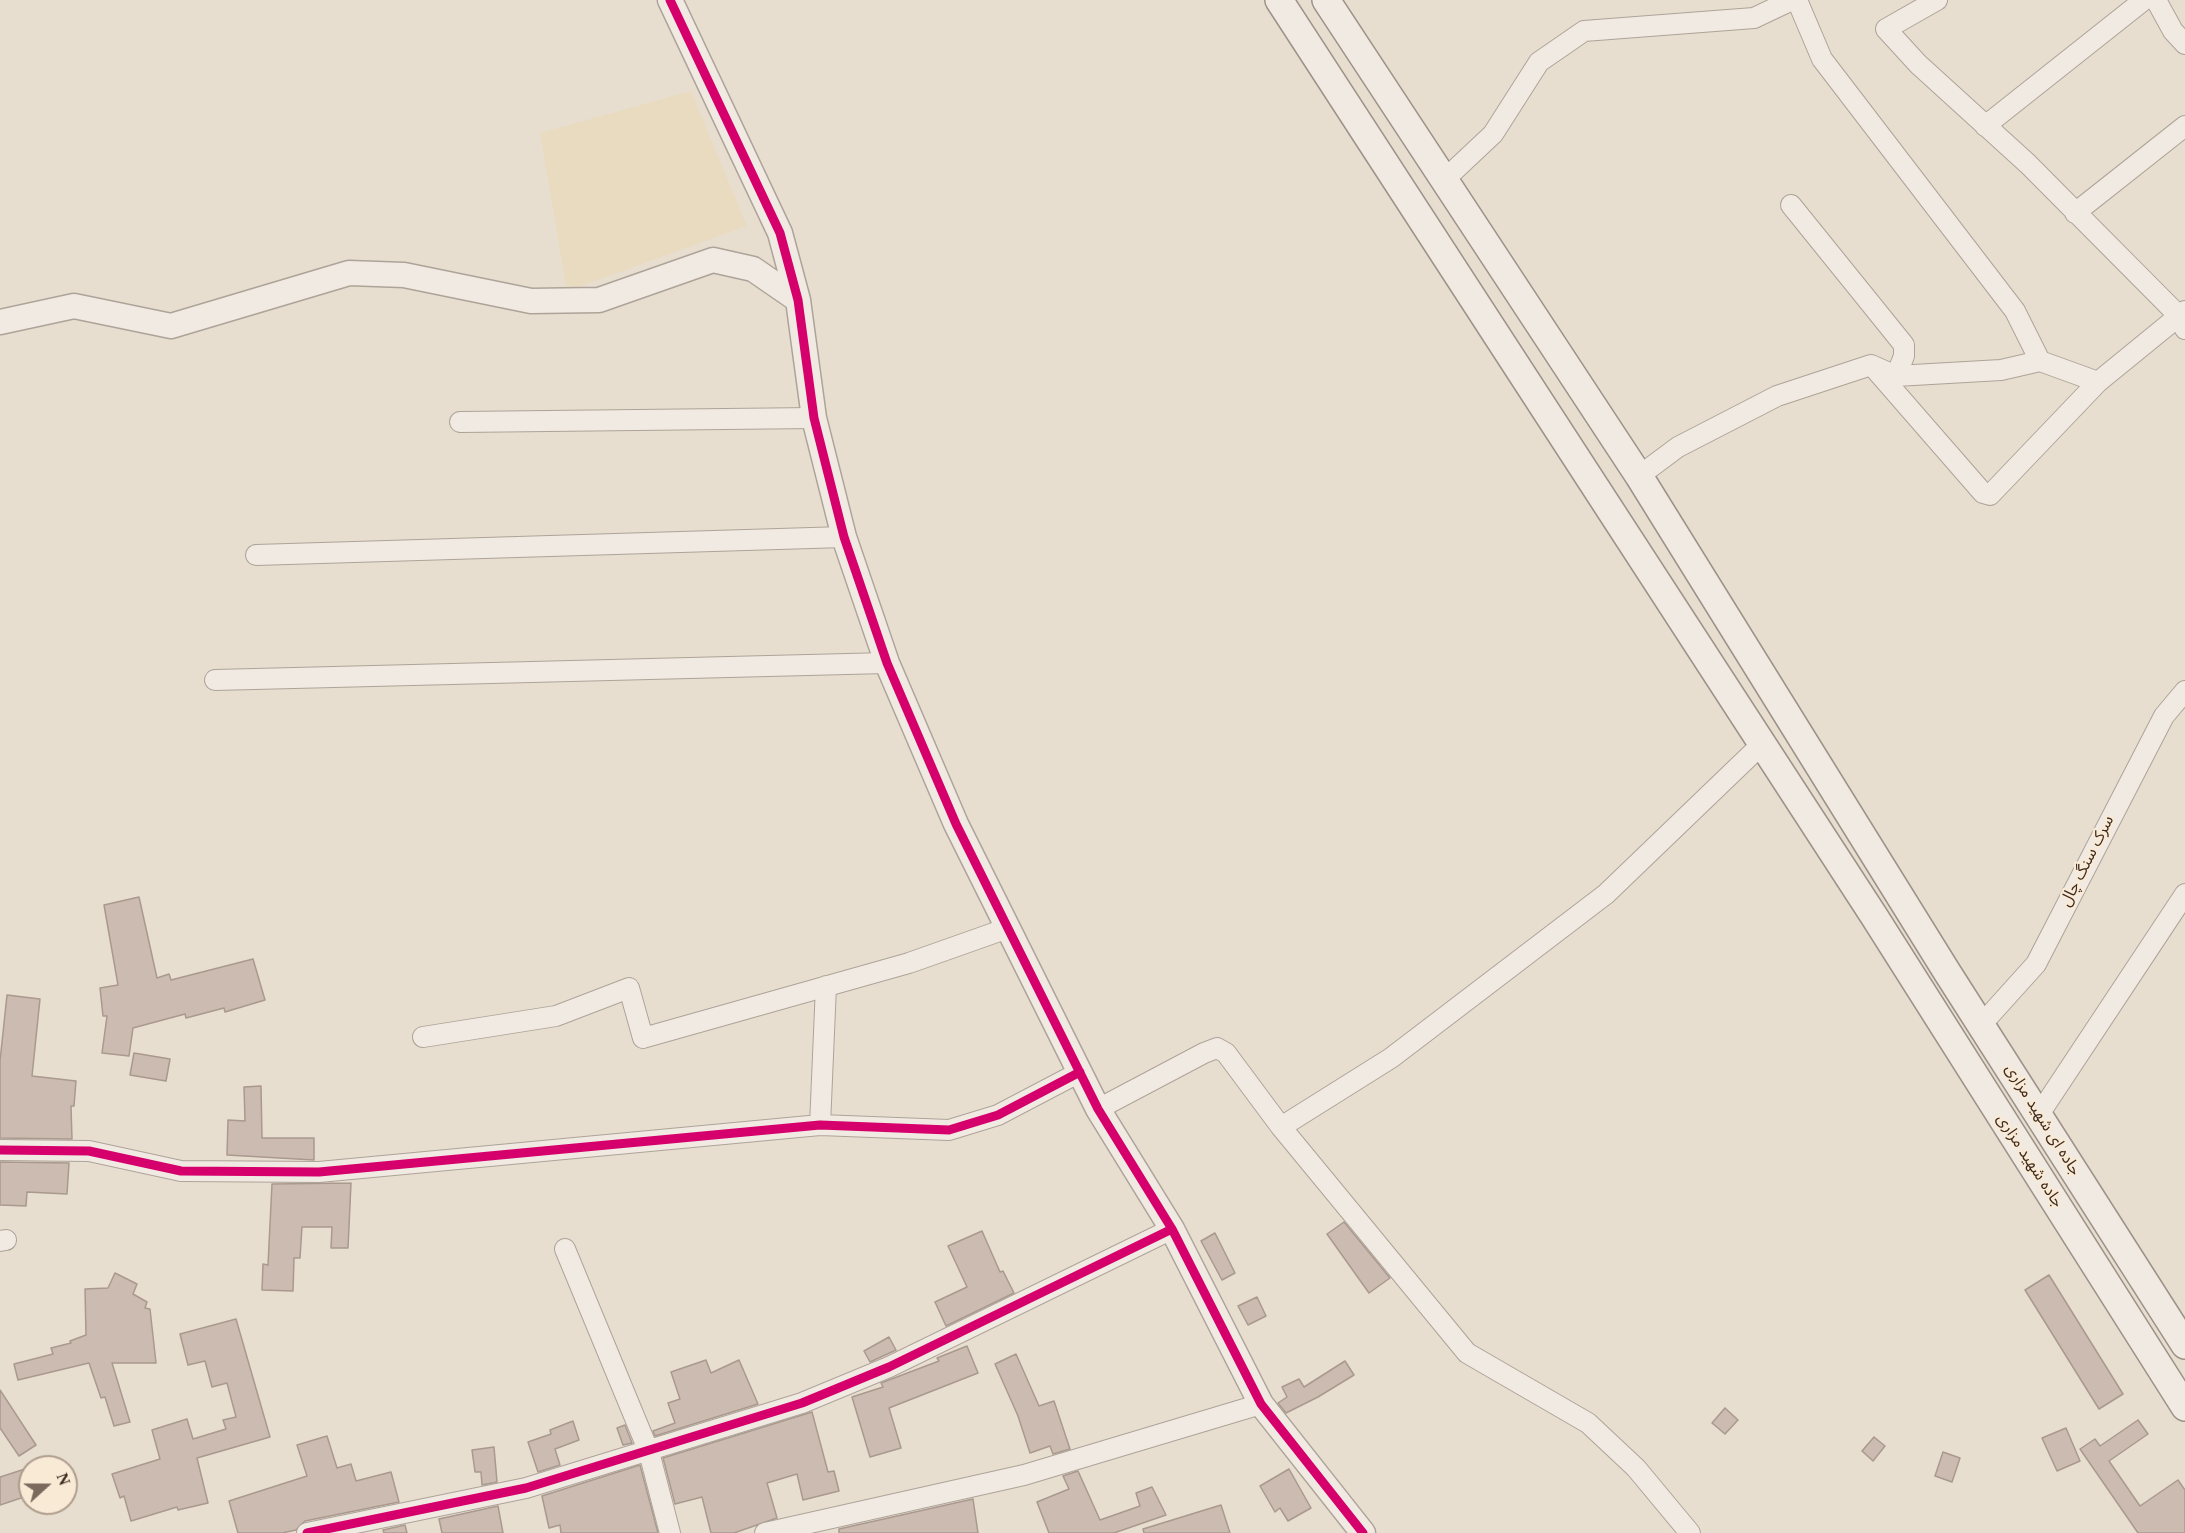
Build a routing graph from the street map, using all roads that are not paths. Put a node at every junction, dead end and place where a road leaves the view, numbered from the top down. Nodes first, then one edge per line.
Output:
1 (670, 0) edge
2 (1279, 0) edge
3 (1326, 0) edge
4 (1792, 0) edge
5 (1797, 0) edge
6 (1937, 0) edge
7 (2144, 0) edge
8 (2156, 0) edge
9 (2181, 31) edge
10 (1985, 126) junction
11 (2185, 126) edge
12 (1443, 181) junction
13 (1791, 205) dead end
14 (2075, 213) junction
15 (798, 300) junction
16 (2183, 318) edge
17 (0, 322) edge
18 (2040, 361) junction
19 (1871, 365) junction
20 (1896, 376) junction
21 (2098, 382) junction
22 (814, 418) junction
23 (460, 422) dead end
24 (1639, 476) junction
25 (844, 537) junction
26 (256, 555) dead end
27 (887, 663) junction
28 (215, 680) dead end
29 (2185, 691) edge
30 (1761, 745) junction
31 (1901, 894) junction
32 (2185, 894) edge
33 (1874, 916) junction
34 (1008, 928) junction
35 (1947, 972) junction
36 (826, 986) junction
37 (1919, 992) junction
38 (1981, 1025) junction
39 (423, 1037) dead end
40 (1080, 1072) junction
41 (1098, 1110) junction
42 (2038, 1116) junction
43 (820, 1125) junction
44 (1281, 1126) junction
45 (0, 1150) edge
46 (1172, 1229) junction
47 (565, 1249) dead end
48 (2185, 1345) edge
49 (1261, 1404) junction
50 (2185, 1407) edge
51 (649, 1452) junction
52 (803, 1529) edge
53 (307, 1533) edge
54 (670, 1533) edge
55 (765, 1533) edge
56 (1363, 1533) edge
57 (1690, 1533) edge

1 - 15 street
2 - 30 main road, جاده شهید مزاری
3 - 12 main road, جاده ای شهید مزاری
4 - 12 street
5 - 18 street
6 - 10 street
7 - 10 street
8 - 9 street
10 - 14 street
11 - 14 street
12 - 24 main road, جاده ای شهید مزاری
13 - 20 street
14 - 16 street
15 - 17 street
15 - 22 street
16 - 21 street
18 - 20 street
18 - 21 street
19 - 20 street
19 - 21 street
19 - 24 street
22 - 23 street
22 - 25 street
24 - 31 main road, جاده ای شهید مزاری
25 - 26 street
25 - 27 street
27 - 28 street
27 - 34 street
29 - 38 street, سرک سنگ چال
30 - 33 main road, جاده شهید مزاری
30 - 44 street
31 - 33 main road
31 - 35 main road, جاده ای شهید مزاری
32 - 42 street
33 - 37 main road, جاده شهید مزاری
34 - 36 street
34 - 40 street
35 - 37 main road
35 - 38 main road, جاده ای شهید مزاری
36 - 39 street
36 - 43 street
37 - 50 main road, جاده شهید مزاری
38 - 42 main road, جاده ای شهید مزاری
40 - 41 street
40 - 43 street
41 - 44 street
41 - 46 street
42 - 48 main road, جاده ای شهید مزاری
43 - 45 street
44 - 57 street
46 - 49 street
46 - 51 street
47 - 51 street
49 - 52 street
49 - 56 street
51 - 53 street
51 - 54 street
52 - 55 street

